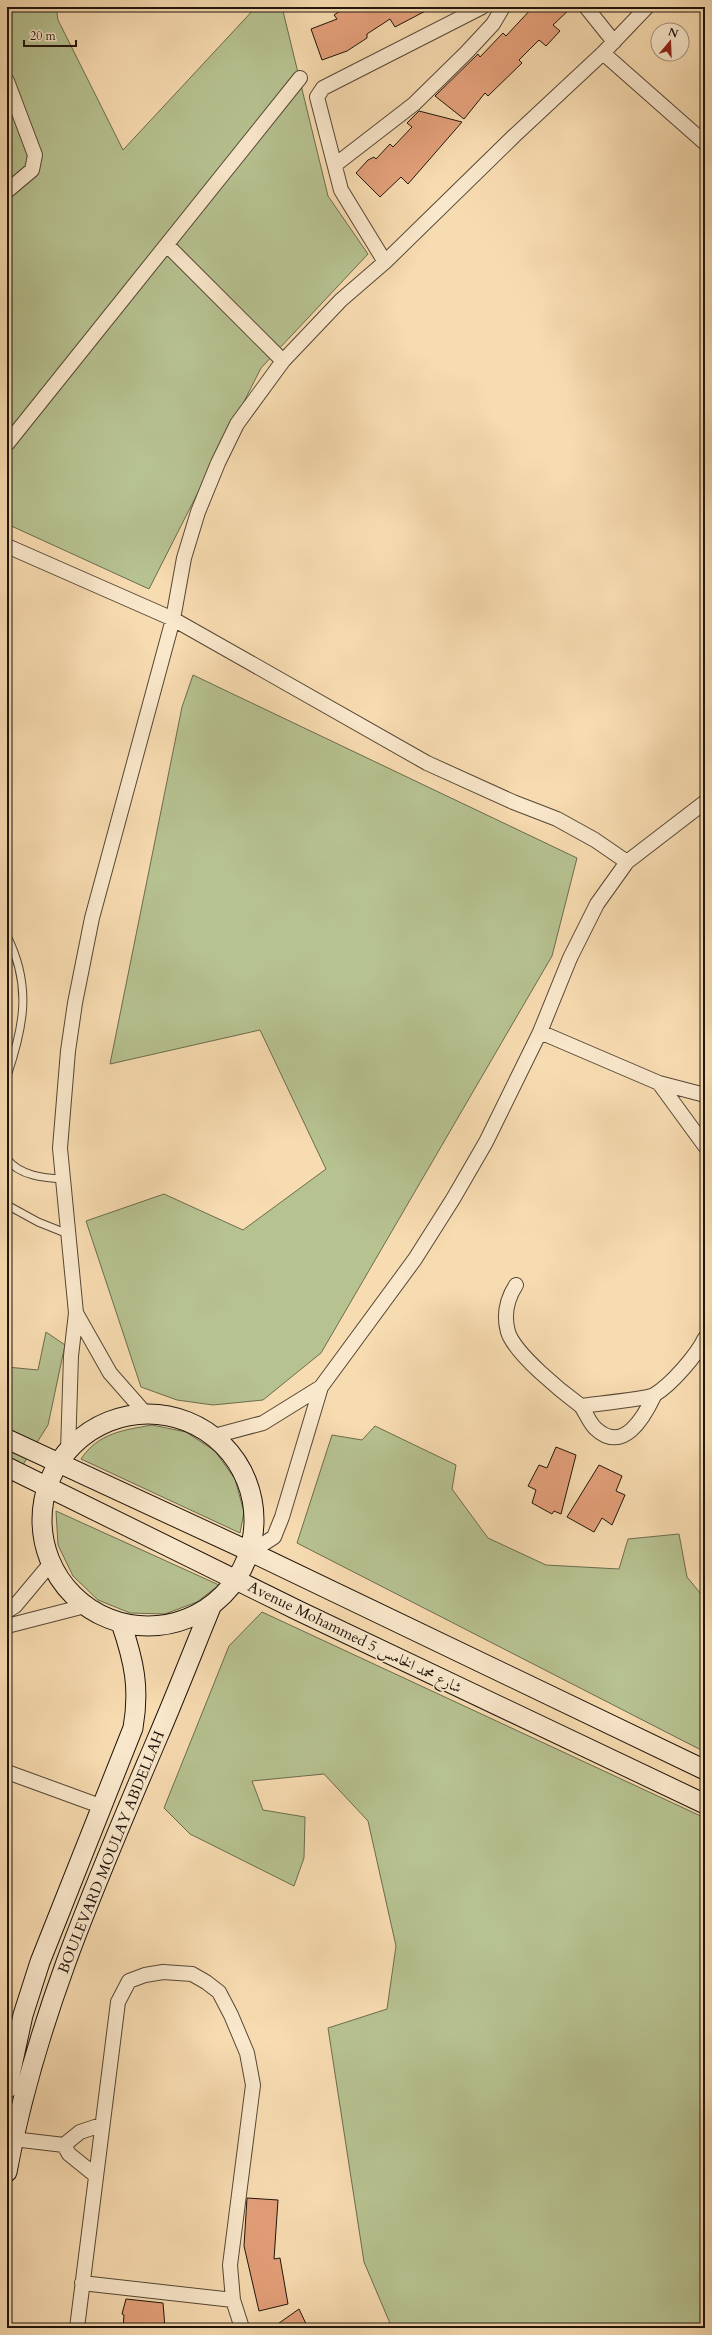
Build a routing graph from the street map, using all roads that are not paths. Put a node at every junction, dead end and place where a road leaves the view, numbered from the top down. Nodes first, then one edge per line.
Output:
1 (482, 7) edge
2 (504, 7) edge
3 (586, 7) edge
4 (647, 7) edge
5 (614, 42) junction
6 (603, 53) junction
7 (300, 78) dead end
8 (7, 81) edge
9 (705, 143) edge
10 (335, 165) junction
11 (7, 191) edge
12 (167, 245) junction
13 (385, 262) junction
14 (283, 361) junction
15 (7, 444) edge
16 (7, 546) edge
17 (173, 618) junction
18 (705, 802) edge
19 (627, 862) junction
20 (7, 936) edge
21 (540, 1032) junction
22 (7, 1076) edge
23 (659, 1083) junction
24 (705, 1095) edge
25 (705, 1146) edge
26 (7, 1159) edge
27 (63, 1180) junction
28 (7, 1205) edge
29 (68, 1234) junction
30 (516, 1284) dead end
31 (76, 1313) junction
32 (705, 1338) edge
33 (321, 1387) junction
34 (654, 1396) junction
35 (582, 1406) junction
36 (146, 1414) junction
37 (214, 1436) junction
38 (7, 1439) edge
39 (63, 1457) junction
40 (7, 1467) edge
41 (47, 1488) junction
42 (251, 1552) junction
43 (51, 1563) junction
44 (238, 1580) junction
45 (85, 1606) junction
46 (211, 1607) junction
47 (7, 1611) edge
48 (121, 1623) junction
49 (7, 1626) edge
50 (705, 1770) edge
51 (7, 1772) edge
52 (705, 1804) edge
53 (103, 1807) junction
54 (7, 2089) edge
55 (101, 2125) junction
56 (13, 2139) junction
57 (64, 2145) junction
58 (7, 2172) edge
59 (96, 2176) junction
60 (82, 2283) junction
61 (233, 2300) junction
62 (77, 2328) edge
63 (242, 2328) edge

1 - 10 street
2 - 10 street
3 - 5 street
4 - 5 street
5 - 6 street
6 - 9 street
6 - 13 street
7 - 12 street
8 - 11 street
10 - 13 street
12 - 14 street
12 - 15 street
13 - 14 street
14 - 17 street
16 - 17 street
17 - 19 street
17 - 27 street
18 - 19 street
19 - 21 street
20 - 22 lane
21 - 23 street
21 - 33 street
23 - 24 street
23 - 25 street
26 - 27 lane
27 - 29 street
28 - 29 lane
29 - 31 street
30 - 35 street
31 - 36 street
31 - 39 street
32 - 34 street
33 - 37 street
33 - 42 street
34 - 35 street
34 - 35 street
36 - 37 main road
36 - 39 main road
37 - 42 main road
38 - 39 main road, Avenue Mohammed 5 شارع محمد الخامس
39 - 41 main road
39 - 42 main road, Avenue Mohammed 5 شارع محمد الخامس
40 - 41 main road, Avenue Mohammed 5 شارع محمد الخامس
41 - 43 main road
41 - 44 main road, Avenue Mohammed 5 شارع محمد الخامس
42 - 44 main road
42 - 50 main road, Avenue Mohammed 5 شارع محمد الخامس
43 - 45 main road
43 - 47 street
44 - 46 main road
44 - 52 main road, Avenue Mohammed 5 شارع محمد الخامس
45 - 48 main road
45 - 49 street
46 - 48 main road
46 - 56 main road, BOULEVARD MOULAY ABDELLAH
48 - 53 main road, BOULEVARD MOULAY ABDELLAH
51 - 53 street
53 - 54 main road, BOULEVARD MOULAY ABDELLAH
55 - 57 street
55 - 59 street
55 - 61 street
56 - 57 street
56 - 58 main road, BOULEVARD MOULAY ABDELLAH
57 - 59 street
59 - 60 street
60 - 61 street
60 - 62 street
61 - 63 street

